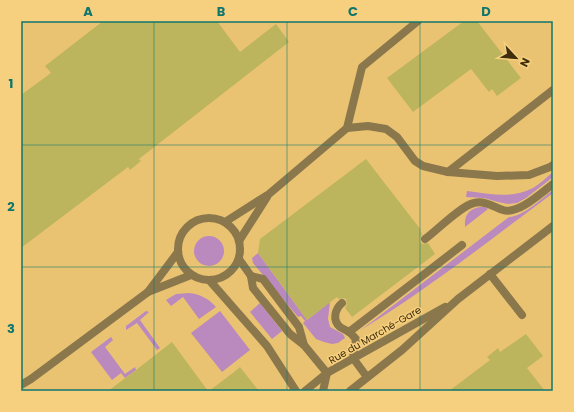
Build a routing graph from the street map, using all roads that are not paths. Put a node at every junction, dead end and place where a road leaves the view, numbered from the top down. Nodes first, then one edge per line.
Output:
1 (418, 21) edge
2 (553, 90) edge
3 (347, 128) junction
4 (553, 165) edge
5 (448, 172) junction
6 (553, 184) edge
7 (269, 194) junction
8 (225, 222) junction
9 (553, 226) edge
10 (425, 239) dead end
11 (239, 241) junction
12 (462, 245) dead end
13 (178, 252) junction
14 (239, 259) junction
15 (490, 274) junction
16 (191, 275) junction
17 (251, 276) junction
18 (210, 281) junction
19 (148, 292) junction
20 (458, 299) junction
21 (342, 303) dead end
22 (522, 315) dead end
23 (349, 332) junction
24 (304, 345) junction
25 (353, 358) junction
26 (327, 373) junction
27 (367, 377) junction
28 (21, 385) edge
29 (296, 391) edge
30 (305, 391) edge
31 (323, 391) edge
32 (350, 391) edge

1 - 3 street
2 - 5 street
3 - 5 street
3 - 7 street
4 - 5 street
6 - 10 street
7 - 8 street
7 - 11 street
8 - 11 street
8 - 13 street
9 - 15 street, Rue du Marché-Gare
11 - 14 street
12 - 23 street
13 - 16 street
13 - 19 street
14 - 17 street
14 - 18 street
15 - 20 street, Rue du Marché-Gare
15 - 22 street
16 - 18 street
16 - 19 street
17 - 24 street
17 - 24 street
18 - 29 street
19 - 28 street
20 - 25 street, Rue du Marché-Gare
20 - 27 street, Rue du Marché-Gare
21 - 23 street
23 - 25 street
24 - 26 street
25 - 26 street, Rue du Marché-Gare
25 - 27 street
26 - 30 street, Rue du Marché-Gare
26 - 31 street
27 - 32 street, Rue du Marché-Gare

